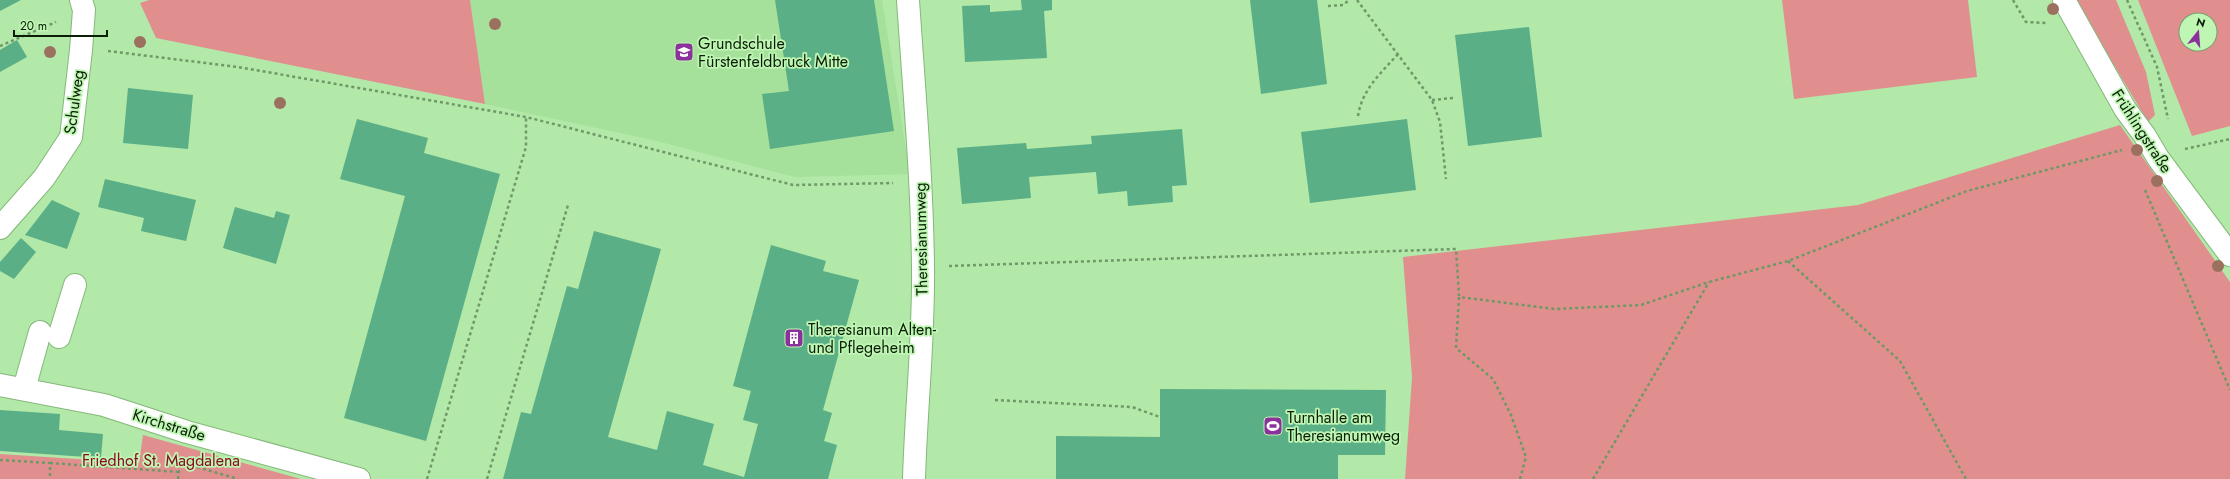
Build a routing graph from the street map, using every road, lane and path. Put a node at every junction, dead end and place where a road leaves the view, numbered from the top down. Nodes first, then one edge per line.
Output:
1 (908, 0) edge
2 (1349, 0) edge
3 (1358, 0) edge
4 (2064, 0) edge
5 (2127, 0) edge
6 (82, 5) edge
7 (1328, 6) dead end
8 (0, 46) edge
9 (81, 50) junction
10 (1399, 54) junction
11 (1453, 98) dead end
12 (1432, 100) junction
13 (1358, 116) dead end
14 (526, 117) junction
15 (2145, 136) junction
16 (2230, 139) edge
17 (2158, 158) junction
18 (1446, 179) dead end
19 (920, 183) junction
20 (2143, 185) dead end
21 (568, 205) dead end
22 (0, 228) edge
23 (2230, 254) edge
24 (1788, 261) junction
25 (923, 267) junction
26 (1709, 282) junction
27 (76, 285) dead end
28 (1459, 297) junction
29 (0, 385) edge
30 (24, 389) junction
31 (2230, 390) edge
32 (995, 400) dead end
33 (1160, 417) dead end
34 (0, 460) edge
35 (180, 462) dead end
36 (50, 463) junction
37 (179, 472) dead end
38 (50, 479) edge
39 (238, 479) edge
40 (359, 479) edge
41 (427, 479) edge
42 (487, 479) edge
43 (914, 479) edge
44 (1520, 479) edge
45 (1593, 479) edge
46 (1966, 479) edge

1 - 19 street, Theresianumweg
2 - 7 path
3 - 10 path
4 - 15 street, Frühlingstraße
5 - 15 path
6 - 8 path
6 - 9 street, Schulweg
9 - 14 path
9 - 22 street, Schulweg
10 - 12 path
10 - 13 path
11 - 12 path
12 - 18 path
14 - 19 path
14 - 41 path
15 - 17 street, Frühlingstraße
15 - 24 path
16 - 17 path
17 - 23 street, Frühlingstraße
19 - 25 street, Theresianumweg
20 - 31 path
21 - 42 path
24 - 26 path
24 - 46 path
25 - 28 path
25 - 43 street, Theresianumweg
26 - 28 path
26 - 45 path
27 - 30 street
28 - 44 path
29 - 30 street, Kirchstraße
30 - 40 street, Kirchstraße
32 - 33 path
34 - 36 path
35 - 39 path
36 - 37 path
36 - 38 path

